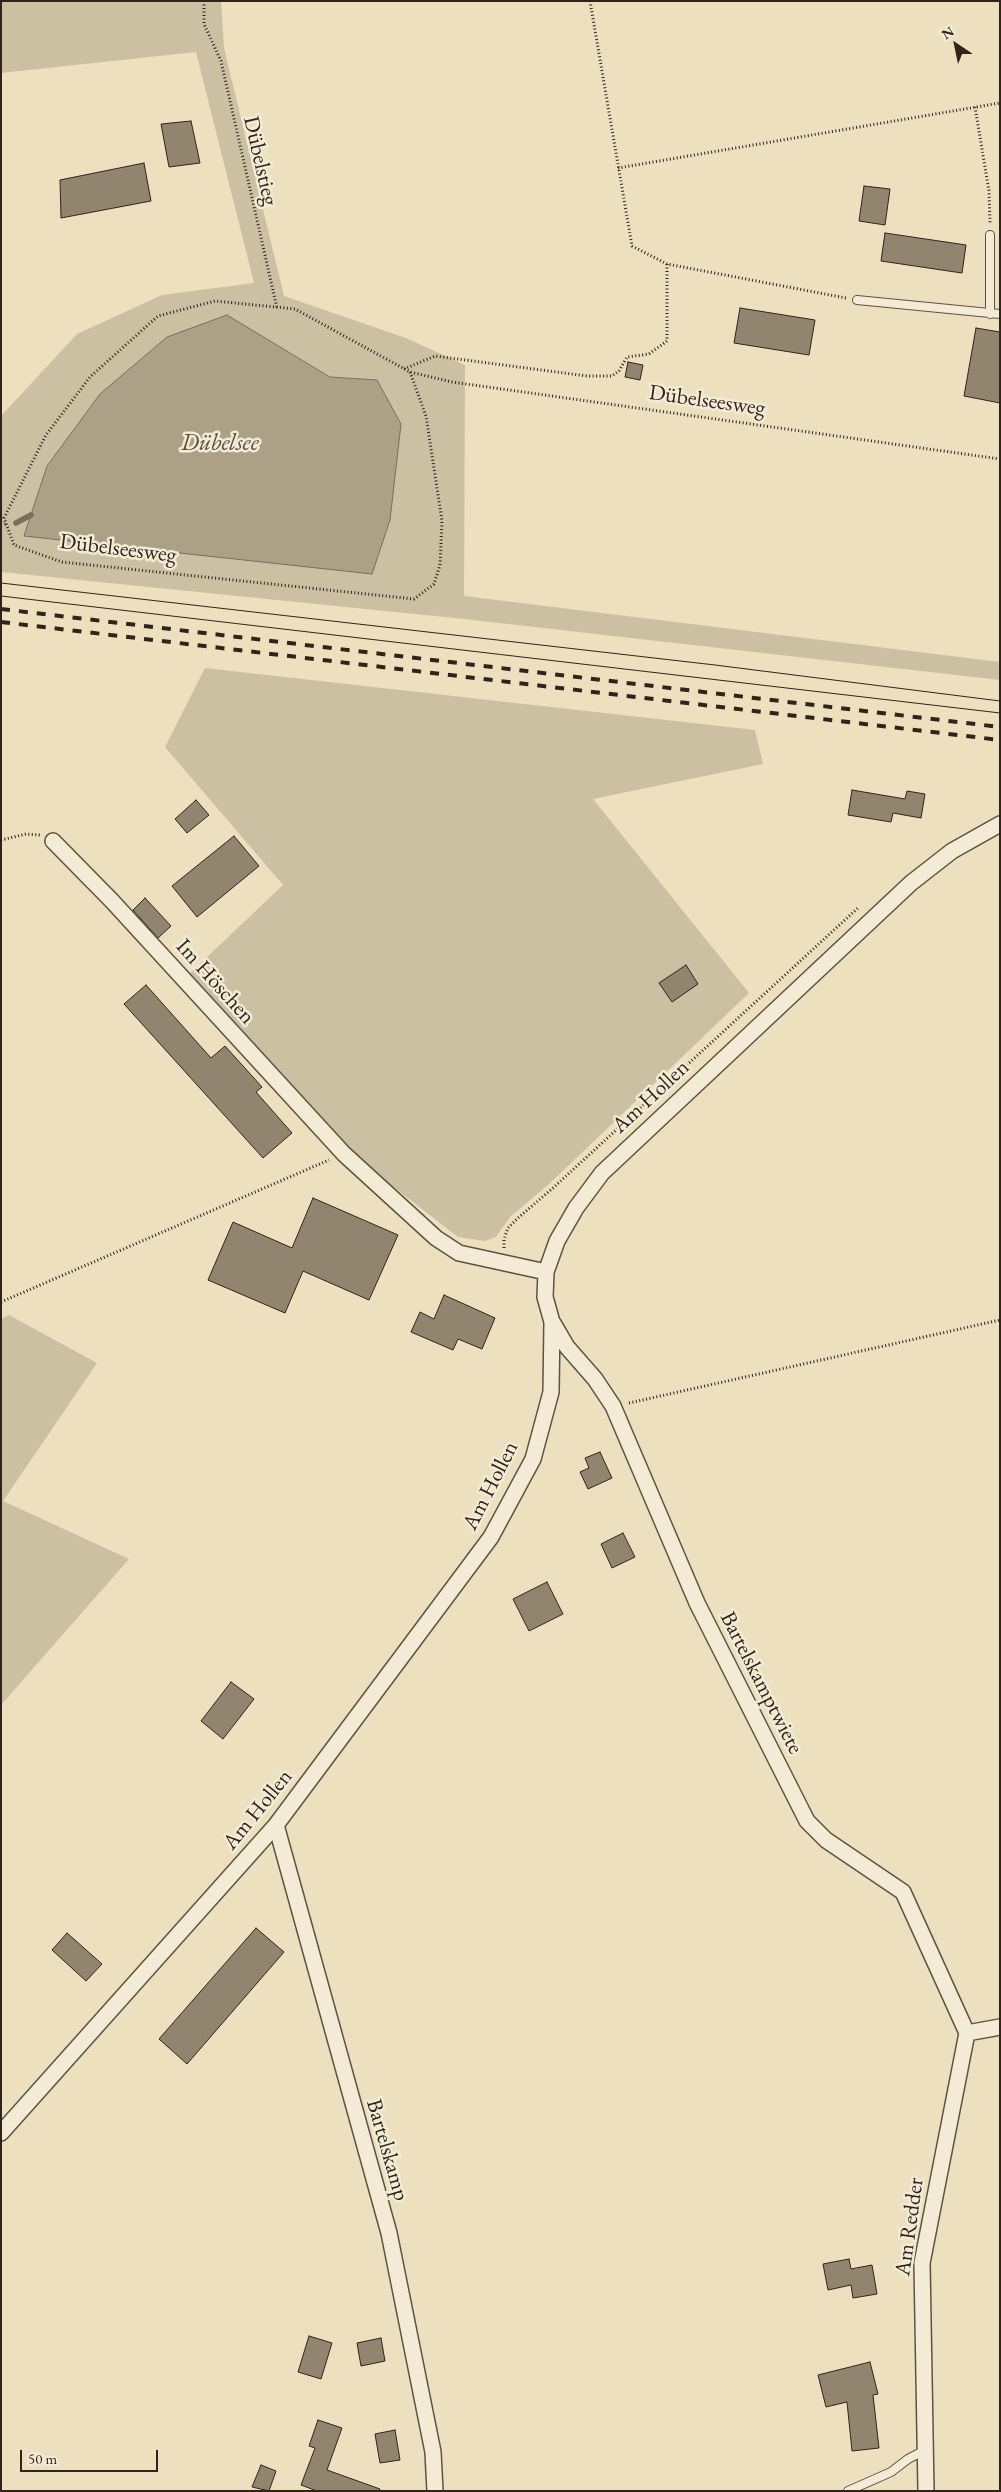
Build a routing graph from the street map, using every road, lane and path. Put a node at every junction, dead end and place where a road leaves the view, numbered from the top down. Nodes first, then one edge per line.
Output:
1 (204, 1) edge
2 (590, 1) edge
3 (1000, 104) edge
4 (975, 107) junction
5 (618, 168) junction
6 (990, 235) joint
7 (667, 264) junction
8 (857, 300) joint
9 (277, 308) junction
10 (990, 314) junction
11 (1000, 314) edge
12 (404, 369) junction
13 (410, 372) junction
14 (1000, 460) edge
15 (6, 524) junction
16 (1, 525) edge
17 (1000, 824) edge
18 (1, 840) edge
19 (53, 841) joint
20 (864, 902) dead end
21 (344, 1154) junction
22 (505, 1263) junction
23 (546, 1272) junction
24 (1, 1302) edge
25 (1000, 1320) edge
26 (552, 1322) junction
27 (613, 1406) junction
28 (276, 1825) junction
29 (1000, 2027) edge
30 (967, 2033) junction
31 (1, 2133) edge
32 (925, 2450) junction
33 (435, 2491) edge
34 (848, 2491) edge
35 (926, 2491) edge

1 - 9 path, Dübelstieg
2 - 5 path
3 - 4 path
4 - 5 path
4 - 6 path
5 - 7 path
6 - 10 lane
7 - 8 path
7 - 12 path
8 - 10 lane
9 - 12 path, Dübelseesweg
9 - 15 path, Dübelseesweg
10 - 11 lane
12 - 13 path, Dübelseesweg
13 - 14 path, Dübelseesweg
13 - 15 path, Dübelseesweg
15 - 16 path
17 - 23 street, Am Hollen
18 - 19 path
19 - 21 street, Im Höschen
20 - 22 path
21 - 22 street, Im Höschen
21 - 24 path
22 - 23 street, Im Höschen
23 - 26 street, Am Hollen
25 - 27 path
26 - 27 street, Bartelskamptwiete
26 - 28 street, Am Hollen
27 - 30 street, Bartelskamptwiete
28 - 31 street, Am Hollen
28 - 33 street, Bartelskamp
29 - 30 street
30 - 32 street, Am Redder
32 - 34 lane
32 - 35 street, Am Redder

